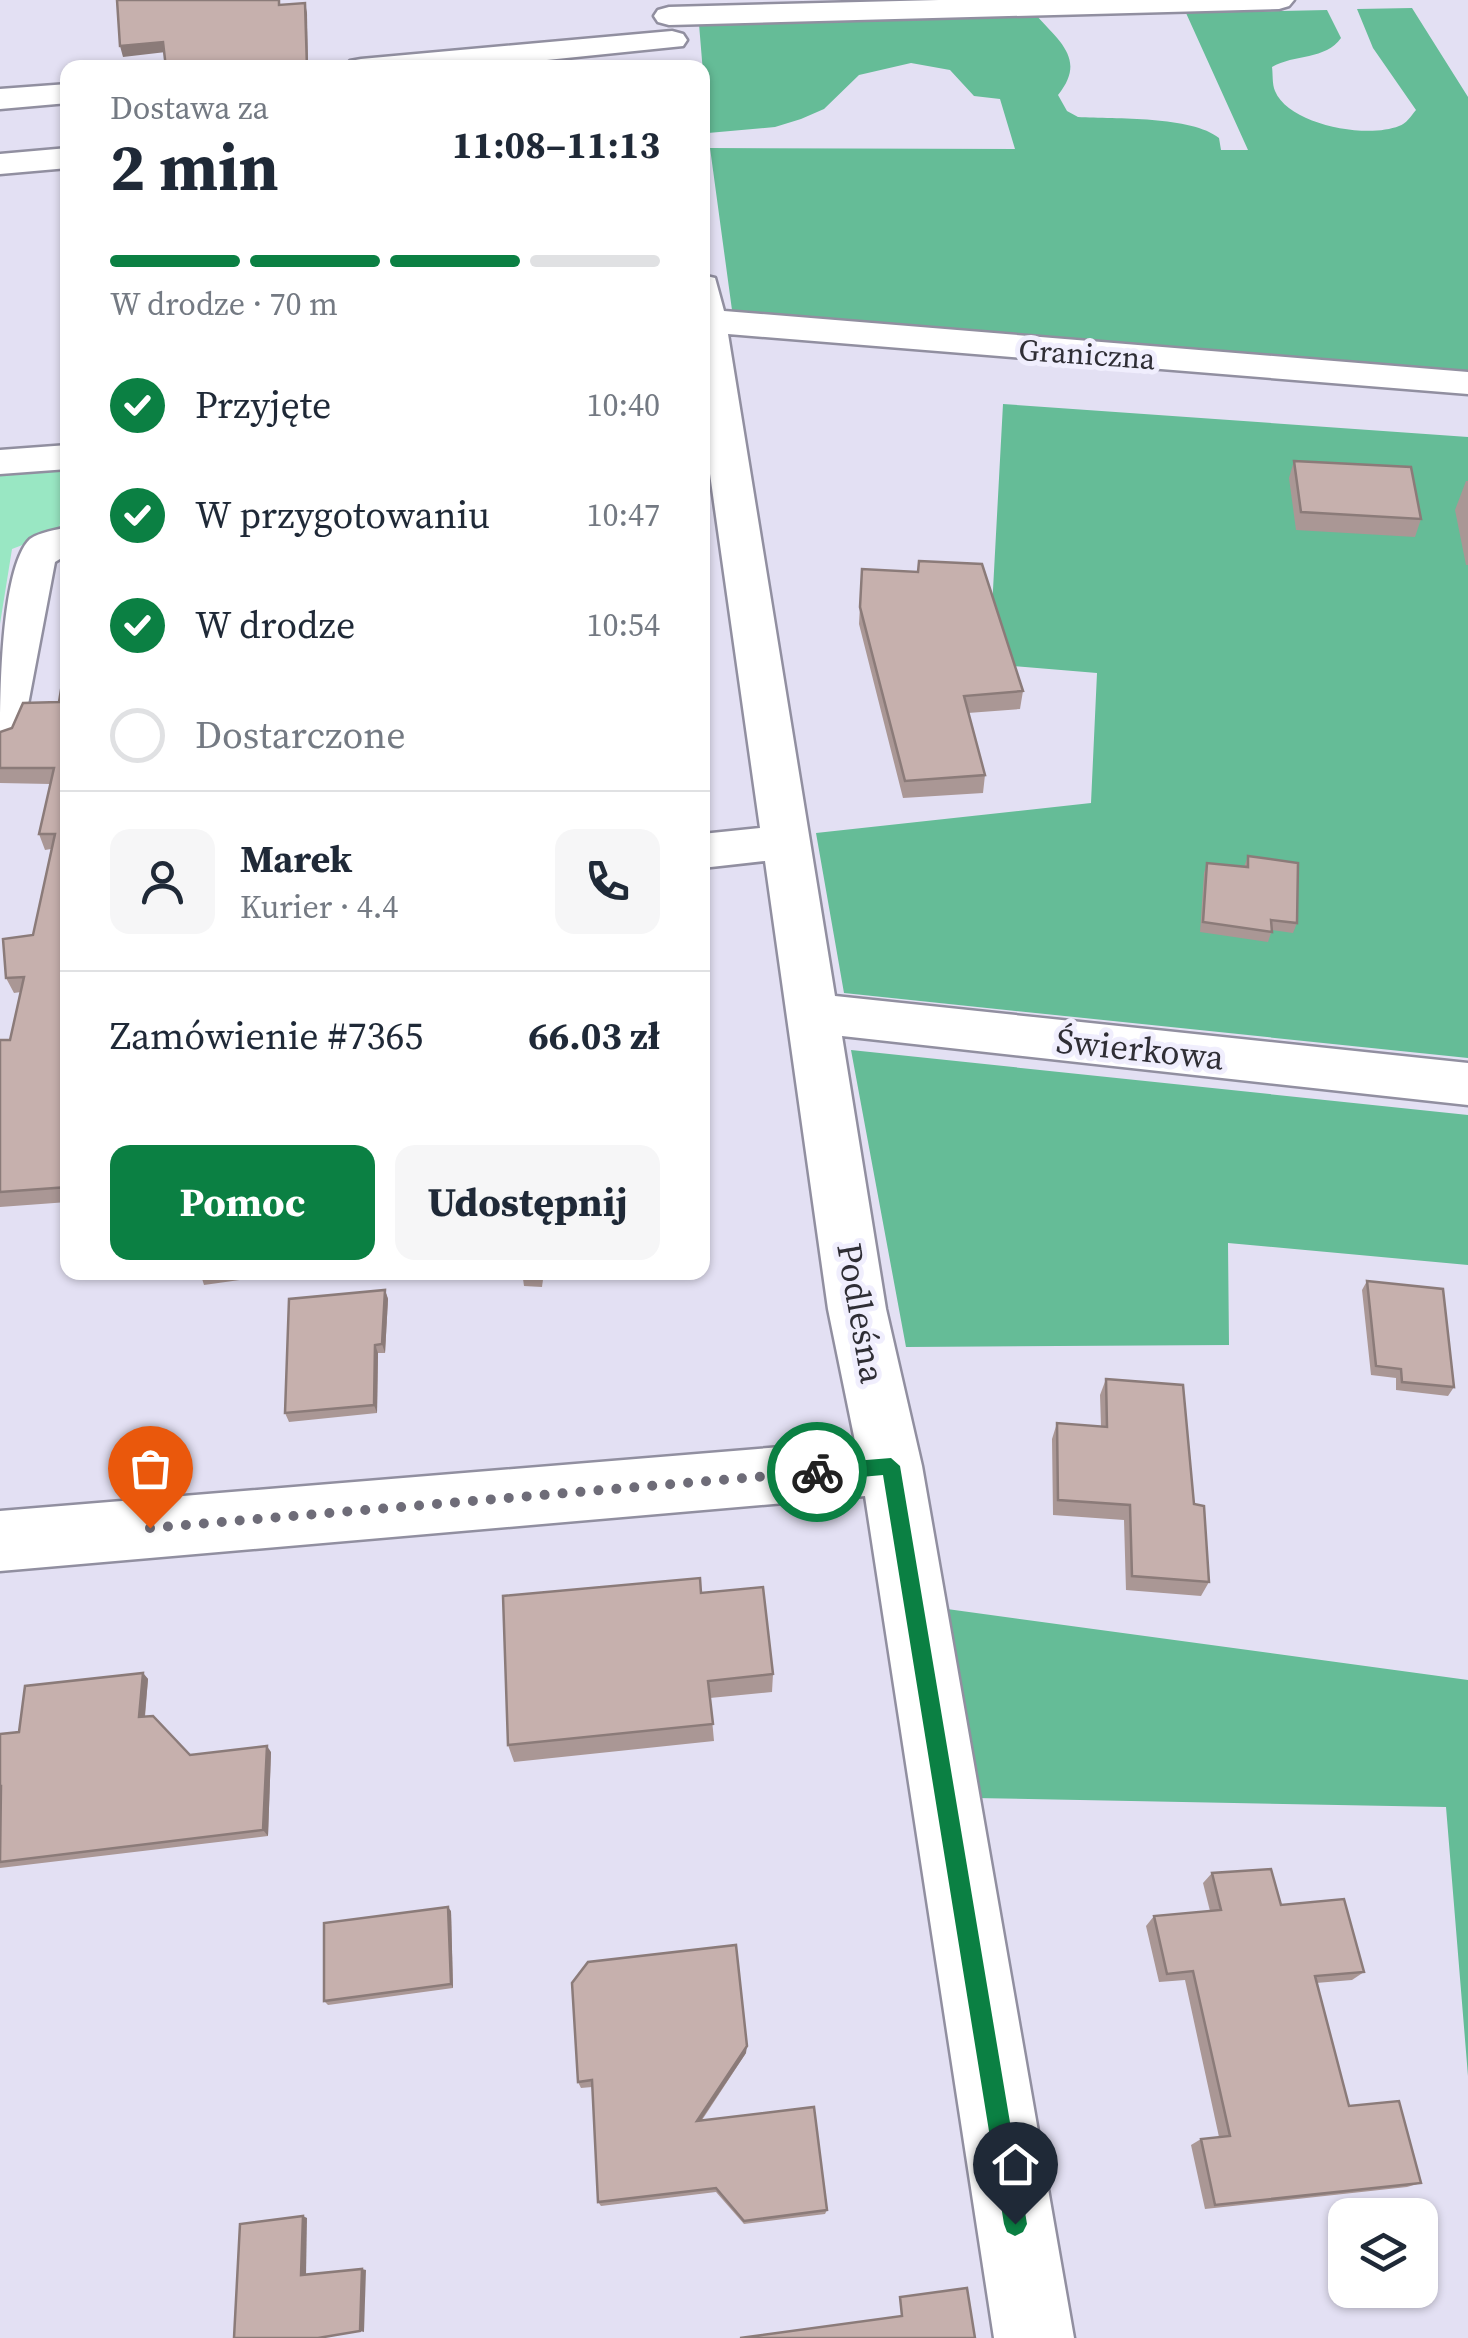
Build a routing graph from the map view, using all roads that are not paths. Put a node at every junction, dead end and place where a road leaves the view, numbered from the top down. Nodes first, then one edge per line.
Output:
1 (1279, 0) edge
2 (671, 31) edge
3 (428, 60) edge
4 (60, 95) edge
5 (0, 100) edge
6 (60, 159) edge
7 (0, 164) edge
8 (710, 305) edge
9 (710, 378) edge
10 (1468, 383) edge
11 (60, 458) edge
12 (0, 462) edge
13 (718, 497) edge
14 (60, 543) edge
15 (0, 731) edge
16 (787, 842) junction
17 (710, 850) edge
18 (813, 1014) junction
19 (1468, 1084) edge
20 (891, 1466) junction
21 (0, 1540) edge
22 (1034, 2338) edge

1 - 2 street
2 - 3 street
4 - 5 street
6 - 7 street
8 - 10 street, Graniczna
9 - 13 street, Podleśna
11 - 12 street
13 - 16 street, Podleśna
14 - 15 street
16 - 17 street
16 - 18 street, Podleśna
18 - 19 street, Świerkowa
18 - 20 street, Podleśna
20 - 21 street
20 - 22 street, Podleśna

